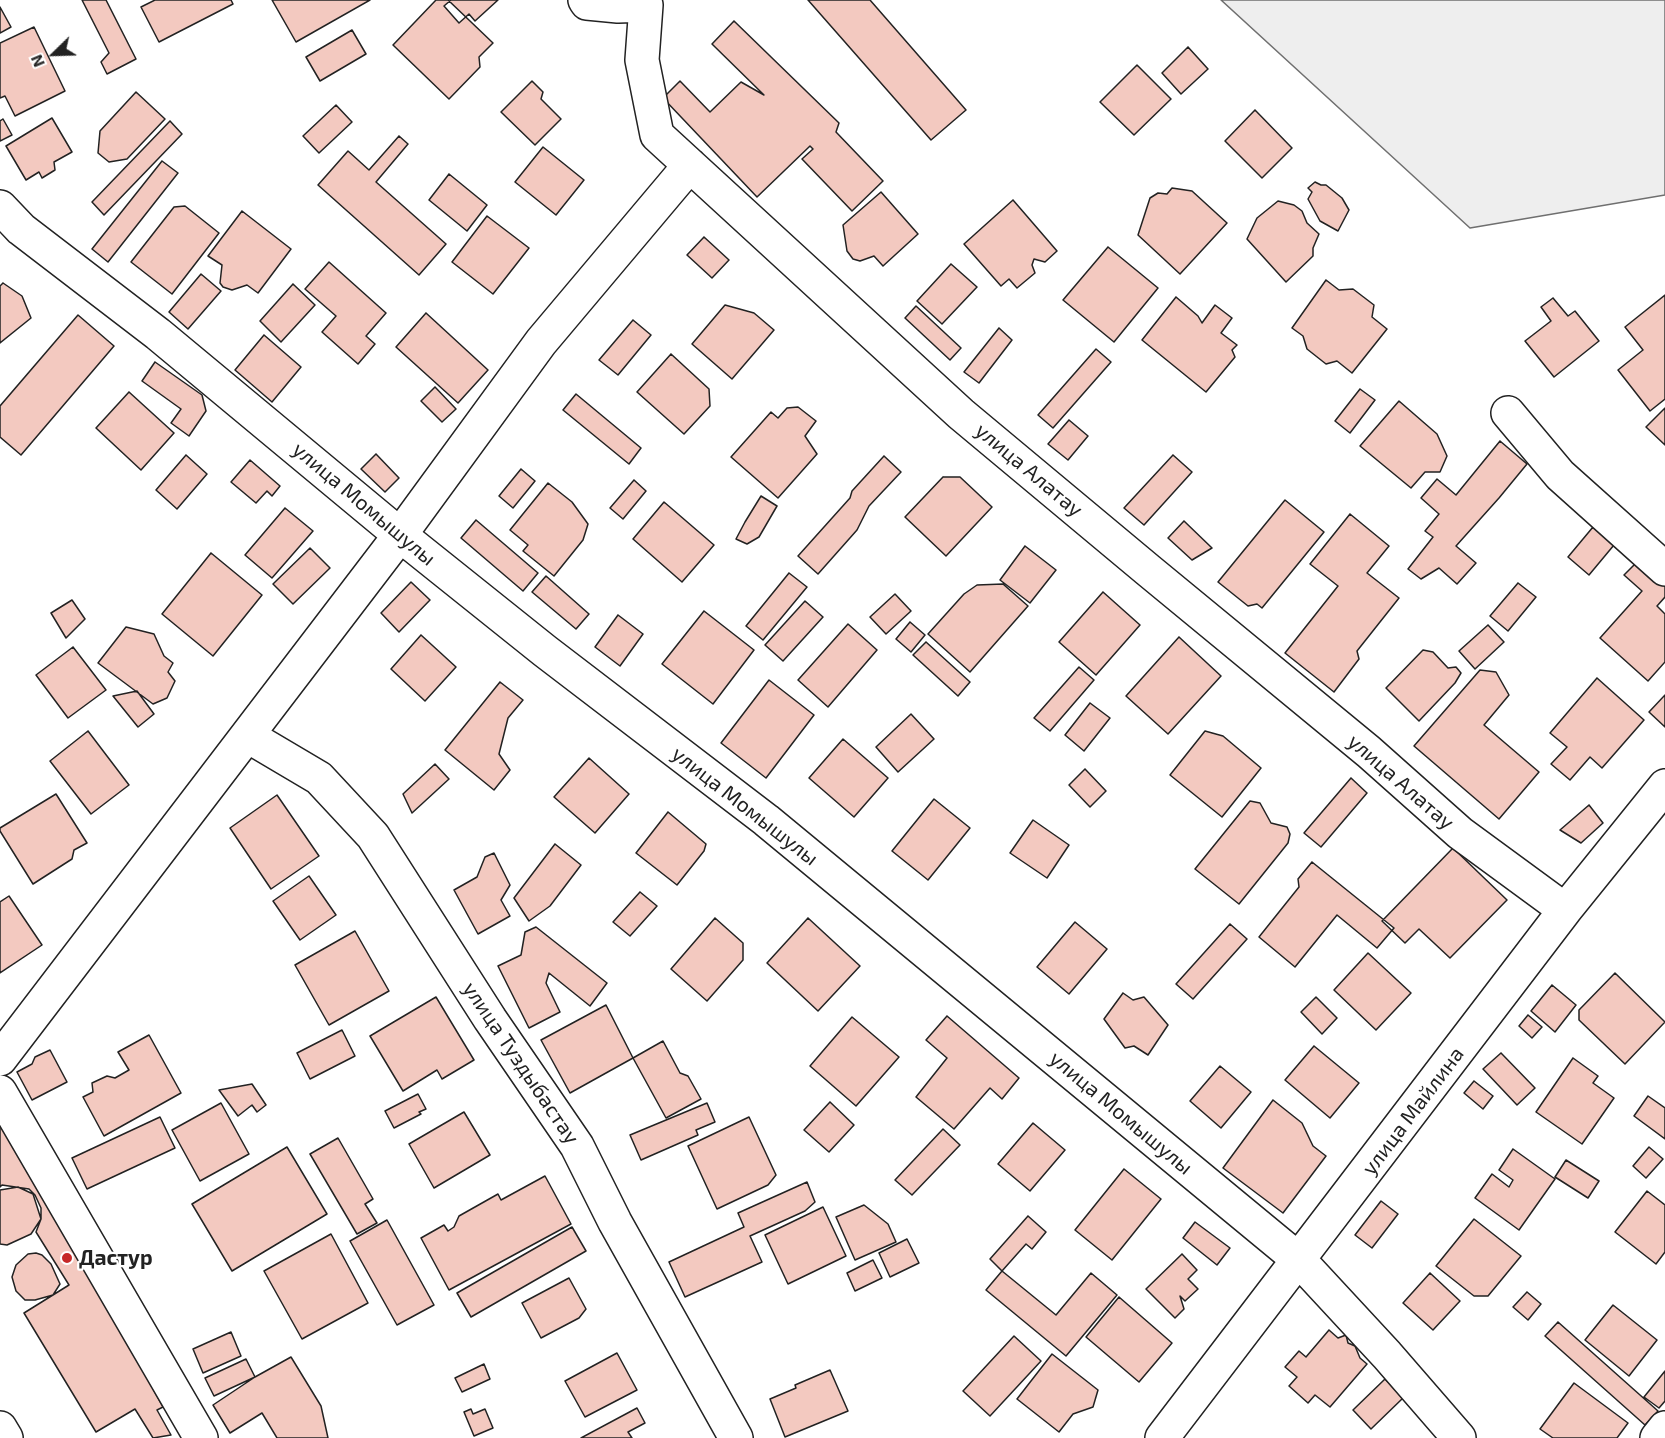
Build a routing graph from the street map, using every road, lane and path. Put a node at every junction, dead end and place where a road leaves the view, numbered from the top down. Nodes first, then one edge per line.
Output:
1 (585, 0) edge
2 (645, 2) edge
3 (690, 165) junction
4 (0, 207) edge
5 (1508, 413) dead end
6 (400, 535) junction
7 (1665, 568) edge
8 (248, 736) junction
9 (1665, 786) edge
10 (1565, 910) junction
11 (0, 1059) edge
12 (0, 1092) edge
13 (1299, 1260) junction
14 (0, 1428) edge
15 (1665, 1428) edge
16 (6, 1438) edge
17 (201, 1438) edge
18 (736, 1438) edge
19 (1162, 1438) edge
20 (1459, 1438) edge
21 (1657, 1438) edge

1 - 2 street, улица Алатау
2 - 3 street, улица Алатау
3 - 6 street
3 - 10 street, улица Алатау
4 - 6 street, улица Момышулы
5 - 7 street
6 - 8 street
6 - 13 street, улица Момышулы
8 - 11 street
8 - 18 street, улица Туздыбастау
9 - 10 street, улица Майлина
10 - 13 street, улица Майлина
12 - 17 street
13 - 19 street, улица Майлина
13 - 20 street, улица Момышулы
14 - 16 street
15 - 21 street

